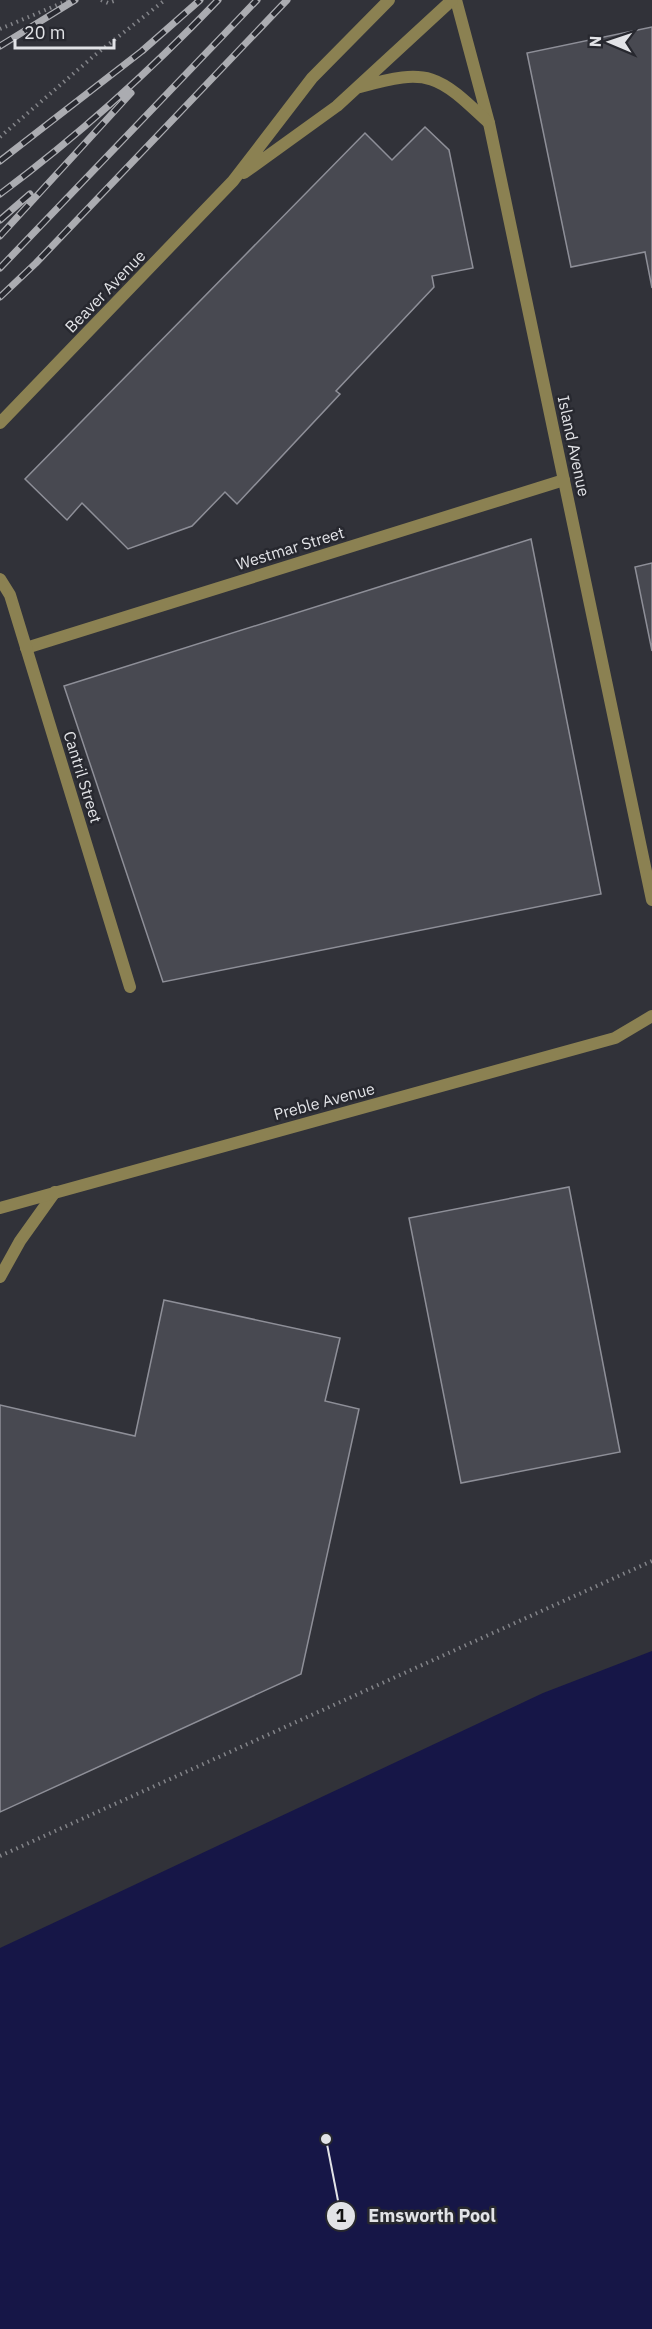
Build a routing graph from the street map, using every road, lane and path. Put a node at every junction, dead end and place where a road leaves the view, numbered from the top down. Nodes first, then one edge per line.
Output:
1 (69, 0) edge
2 (101, 0) edge
3 (117, 0) edge
4 (165, 0) edge
5 (389, 0) edge
6 (454, 0) edge
7 (0, 29) edge
8 (356, 88) junction
9 (489, 123) junction
10 (0, 137) edge
11 (233, 181) junction
12 (0, 423) edge
13 (564, 480) junction
14 (0, 579) edge
15 (26, 648) junction
16 (652, 900) edge
17 (130, 987) dead end
18 (652, 1016) edge
19 (55, 1192) junction
20 (0, 1208) edge
21 (0, 1277) edge
22 (652, 1561) edge
23 (0, 1856) edge

1 - 7 path
2 - 3 path
4 - 10 path
5 - 11 street, Beaver Avenue
6 - 8 street, Beaver Avenue
6 - 9 street, Island Avenue
8 - 9 street
8 - 11 street, Beaver Avenue
9 - 13 street, Island Avenue
11 - 12 street, Beaver Avenue
13 - 15 street, Westmar Street
13 - 16 street, Island Avenue
14 - 15 street, Cantril Street
15 - 17 street, Cantril Street
18 - 19 street, Preble Avenue
19 - 20 street, Preble Avenue
19 - 21 street
22 - 23 path

